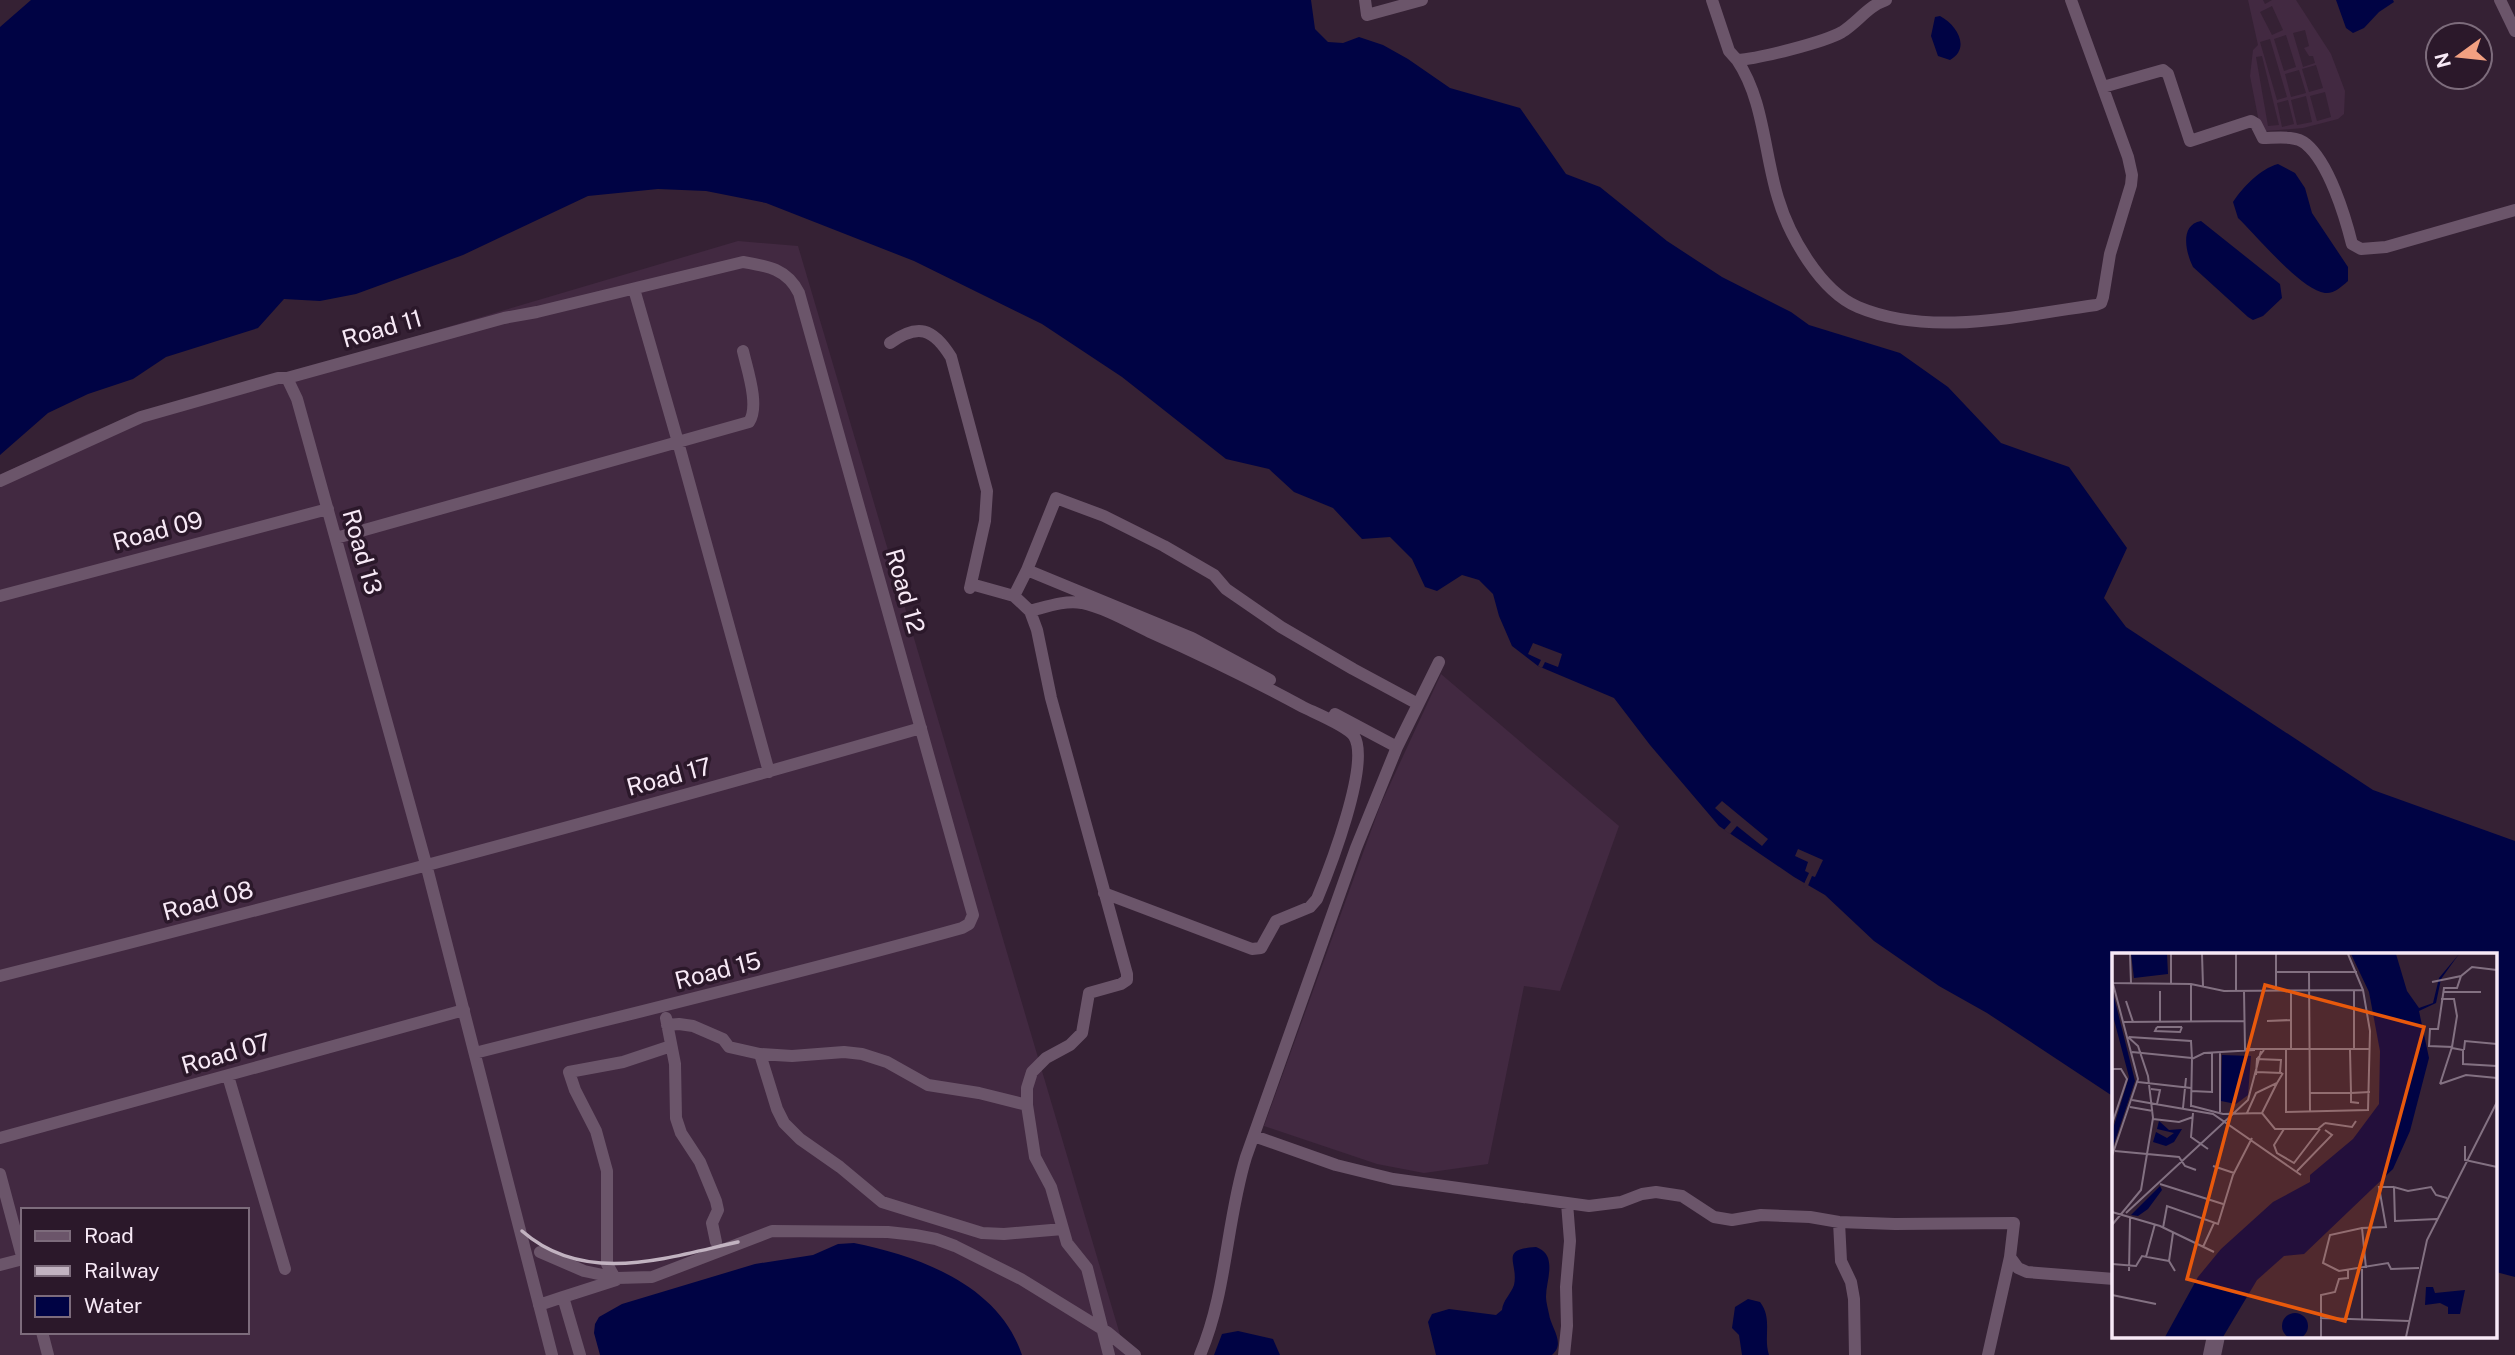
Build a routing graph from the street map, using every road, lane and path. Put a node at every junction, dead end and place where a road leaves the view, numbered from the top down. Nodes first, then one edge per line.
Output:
1 (1365, 0) edge
2 (1422, 0) edge
3 (1712, 0) edge
4 (1886, 0) edge
5 (2071, 0) edge
6 (2500, 0) edge
7 (2515, 31) edge
8 (1737, 60) junction
9 (2103, 87) junction
10 (2515, 210) edge
11 (786, 274) joint
12 (634, 289) junction
13 (890, 343) dead end
14 (743, 351) dead end
15 (287, 378) junction
16 (678, 442) junction
17 (0, 481) edge
18 (328, 509) junction
19 (336, 538) junction
20 (1027, 570) junction
21 (0, 596) edge
22 (1014, 596) junction
23 (1030, 611) junction
24 (1439, 662) dead end
25 (1418, 704) junction
26 (921, 728) junction
27 (1397, 747) junction
28 (769, 772) junction
29 (426, 864) junction
30 (1104, 893) junction
31 (969, 924) joint
32 (0, 976) edge
33 (663, 1006) junction
34 (464, 1010) junction
35 (667, 1025) junction
36 (671, 1046) junction
37 (475, 1053) junction
38 (760, 1054) junction
39 (228, 1076) junction
40 (1027, 1105) junction
41 (1254, 1136) junction
42 (0, 1138) edge
43 (0, 1174) edge
44 (1567, 1203) junction
45 (1839, 1222) junction
46 (1063, 1228) junction
47 (716, 1242) dead end
48 (21, 1252) edge
49 (540, 1252) dead end
50 (2010, 1257) junction
51 (21, 1260) edge
52 (0, 1265) edge
53 (285, 1269) dead end
54 (2112, 1279) edge
55 (563, 1297) junction
56 (539, 1304) junction
57 (1103, 1330) junction
58 (43, 1334) edge
59 (48, 1355) edge
60 (552, 1355) edge
61 (580, 1355) edge
62 (1109, 1355) edge
63 (1135, 1355) edge
64 (1199, 1355) edge
65 (1564, 1355) edge
66 (1855, 1355) edge
67 (1988, 1355) edge

1 - 2 street
3 - 8 street
4 - 8 street
5 - 9 street
6 - 7 street
8 - 9 street
9 - 10 street
11 - 12 street, Road 11
11 - 26 street, Road 12
12 - 15 street, Road 11
12 - 16 street
13 - 22 street
14 - 16 street
15 - 17 street, Road 11
15 - 18 street, Road 13
16 - 19 street
16 - 28 street
18 - 19 street, Road 13
18 - 21 street, Road 09
19 - 29 street, Road 13
20 - 22 street
20 - 25 street
20 - 27 street
22 - 23 street
23 - 30 street
23 - 30 street
24 - 25 street
25 - 27 street
26 - 28 street, Road 17
26 - 31 street, Road 12
27 - 41 street
28 - 29 street, Road 17
29 - 32 street, Road 08
29 - 34 street, Road 13
30 - 40 street
31 - 33 street, Road 15
33 - 35 street
33 - 37 street, Road 15
34 - 37 street, Road 13
34 - 39 street, Road 07
35 - 36 street
35 - 38 street
36 - 47 street
36 - 55 street
37 - 56 street, Road 13
38 - 40 street
38 - 46 street
39 - 42 street, Road 07
39 - 53 street
40 - 46 street
41 - 44 street
41 - 64 street
43 - 48 street
44 - 45 street
44 - 65 street
45 - 50 street
45 - 66 street
46 - 57 street
49 - 57 street
50 - 54 street
50 - 67 street
51 - 52 street
55 - 56 street
55 - 61 street
56 - 60 street, Road 13
57 - 62 street
57 - 63 street
58 - 59 street

